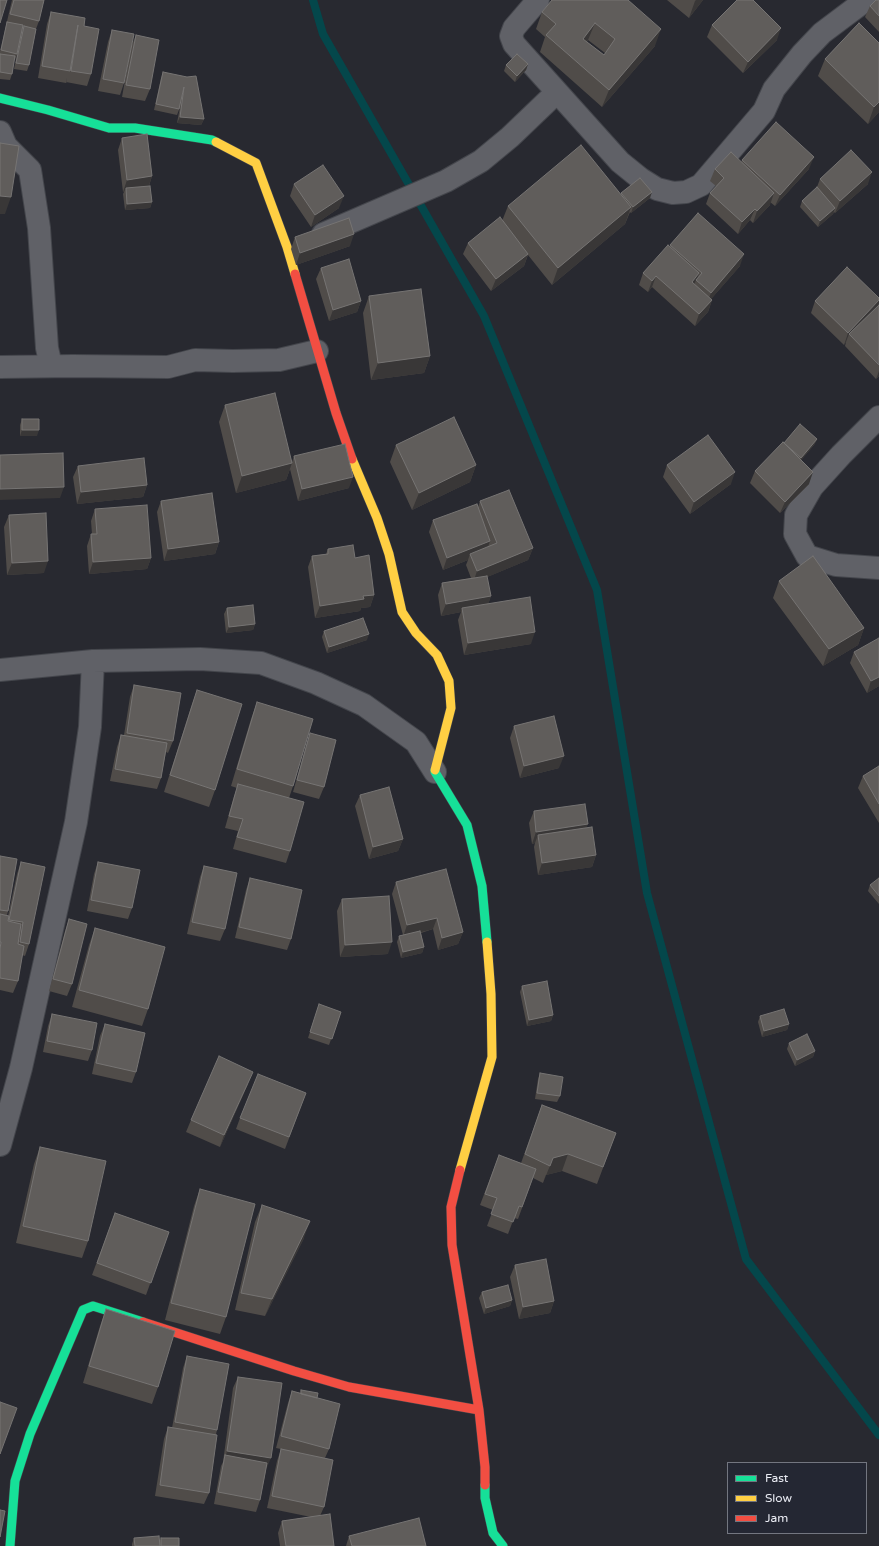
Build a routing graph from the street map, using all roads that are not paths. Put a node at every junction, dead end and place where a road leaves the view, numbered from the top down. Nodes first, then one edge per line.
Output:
1 (538, 0) edge
2 (866, 0) edge
3 (557, 92) junction
4 (0, 98) edge
5 (0, 132) edge
6 (288, 247) junction
7 (318, 351) junction
8 (51, 366) junction
9 (0, 367) edge
10 (879, 417) edge
11 (879, 568) edge
12 (93, 661) junction
13 (0, 670) edge
14 (435, 772) junction
15 (0, 1145) edge
16 (479, 1410) junction
17 (10, 1546) edge
18 (503, 1546) edge

1 - 3 street
2 - 3 street
3 - 6 street
4 - 6 street
5 - 8 street
6 - 7 street
7 - 8 street
7 - 14 street
8 - 9 street
10 - 11 street
12 - 13 street
12 - 14 street
12 - 15 street
14 - 16 street
16 - 17 street
16 - 18 street

